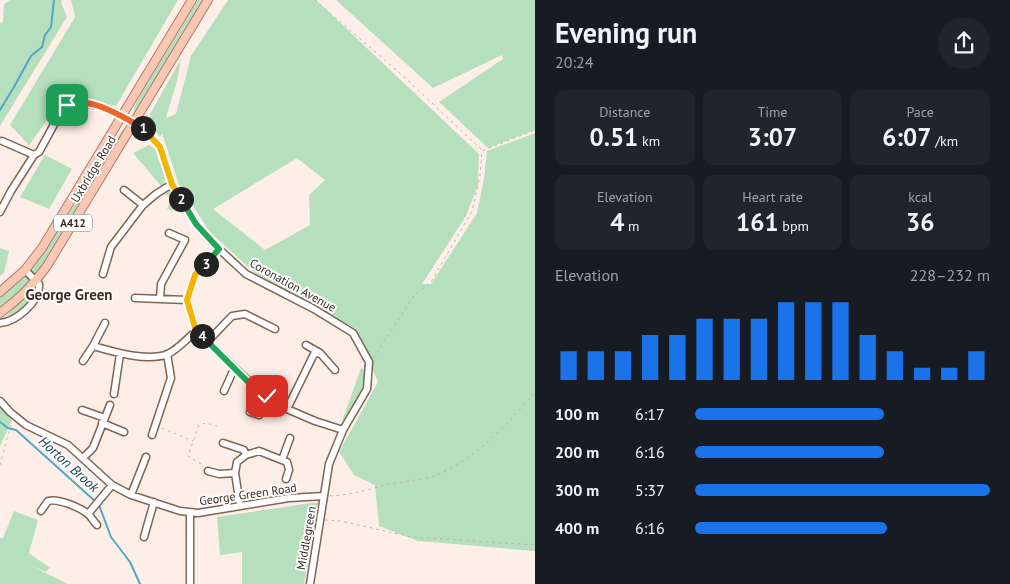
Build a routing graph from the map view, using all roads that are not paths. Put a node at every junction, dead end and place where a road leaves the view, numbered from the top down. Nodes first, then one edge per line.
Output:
1 (192, 0) edge
2 (208, 0) edge
3 (122, 116) junction
4 (133, 123) junction
5 (2, 141) dead end
6 (34, 155) junction
7 (172, 184) junction
8 (124, 190) dead end
9 (11, 191) junction
10 (0, 195) edge
11 (143, 206) junction
12 (0, 212) edge
13 (169, 233) dead end
14 (219, 249) junction
15 (25, 270) junction
16 (102, 274) dead end
17 (37, 280) junction
18 (0, 292) edge
19 (134, 298) dead end
20 (160, 299) junction
21 (187, 300) junction
22 (0, 313) edge
23 (0, 322) edge
24 (104, 323) dead end
25 (275, 329) dead end
26 (196, 331) junction
27 (208, 341) junction
28 (306, 344) dead end
29 (93, 346) junction
30 (320, 353) junction
31 (120, 354) junction
32 (167, 354) junction
33 (83, 361) dead end
34 (234, 368) junction
35 (335, 370) dead end
36 (224, 391) dead end
37 (114, 394) dead end
38 (267, 396) junction
39 (0, 401) edge
40 (110, 405) dead end
41 (287, 409) junction
42 (82, 410) dead end
43 (250, 412) dead end
44 (103, 421) junction
45 (343, 430) junction
46 (124, 432) dead end
47 (152, 436) dead end
48 (290, 438) dead end
49 (223, 443) dead end
50 (246, 455) junction
51 (146, 457) dead end
52 (82, 458) junction
53 (282, 460) junction
54 (208, 471) dead end
55 (235, 473) junction
56 (286, 479) dead end
57 (112, 485) junction
58 (131, 495) junction
59 (324, 496) junction
60 (154, 502) junction
61 (240, 505) junction
62 (41, 511) dead end
63 (190, 513) junction
64 (88, 514) junction
65 (96, 525) dead end
66 (144, 537) dead end
67 (190, 584) edge
68 (310, 584) edge

1 - 3 main road, Uxbridge Road / A412
2 - 4 main road, Uxbridge Road / A412
3 - 4 street, Coronation Avenue
3 - 6 street, Coronation Avenue
3 - 15 main road, Uxbridge Road / A412
4 - 7 street, Coronation Avenue
4 - 17 main road, Uxbridge Road / A412
5 - 6 street
6 - 9 street
7 - 11 street
7 - 14 street, Coronation Avenue
8 - 11 street
9 - 10 street
9 - 12 street
11 - 16 street
13 - 20 street
14 - 21 street
14 - 45 street, Coronation Avenue
15 - 17 street
15 - 18 main road, Uxbridge Road / A412
17 - 22 main road, Uxbridge Road / A412
17 - 23 street
19 - 20 street
20 - 21 street
21 - 26 street
24 - 29 street
25 - 27 street
26 - 27 street
26 - 32 street
27 - 34 street
28 - 30 street
29 - 31 street
29 - 33 street
30 - 35 street
30 - 41 street
31 - 32 street
31 - 37 street
32 - 47 street
34 - 36 street
34 - 38 street
38 - 41 street
38 - 43 street
39 - 52 street, George Green Road
40 - 44 street
41 - 45 street
42 - 44 street
44 - 46 street
44 - 52 street
45 - 59 street
48 - 53 street
49 - 50 street
50 - 53 street
50 - 55 street
51 - 58 street
52 - 57 street, George Green Road
53 - 56 street
54 - 55 street
55 - 61 street
57 - 58 street, George Green Road
57 - 64 street
58 - 60 street, George Green Road
59 - 61 street, George Green Road
59 - 68 street, Middlegreen
60 - 63 street, George Green Road
60 - 66 street
61 - 63 street, George Green Road
62 - 64 street
63 - 67 street
64 - 65 street

